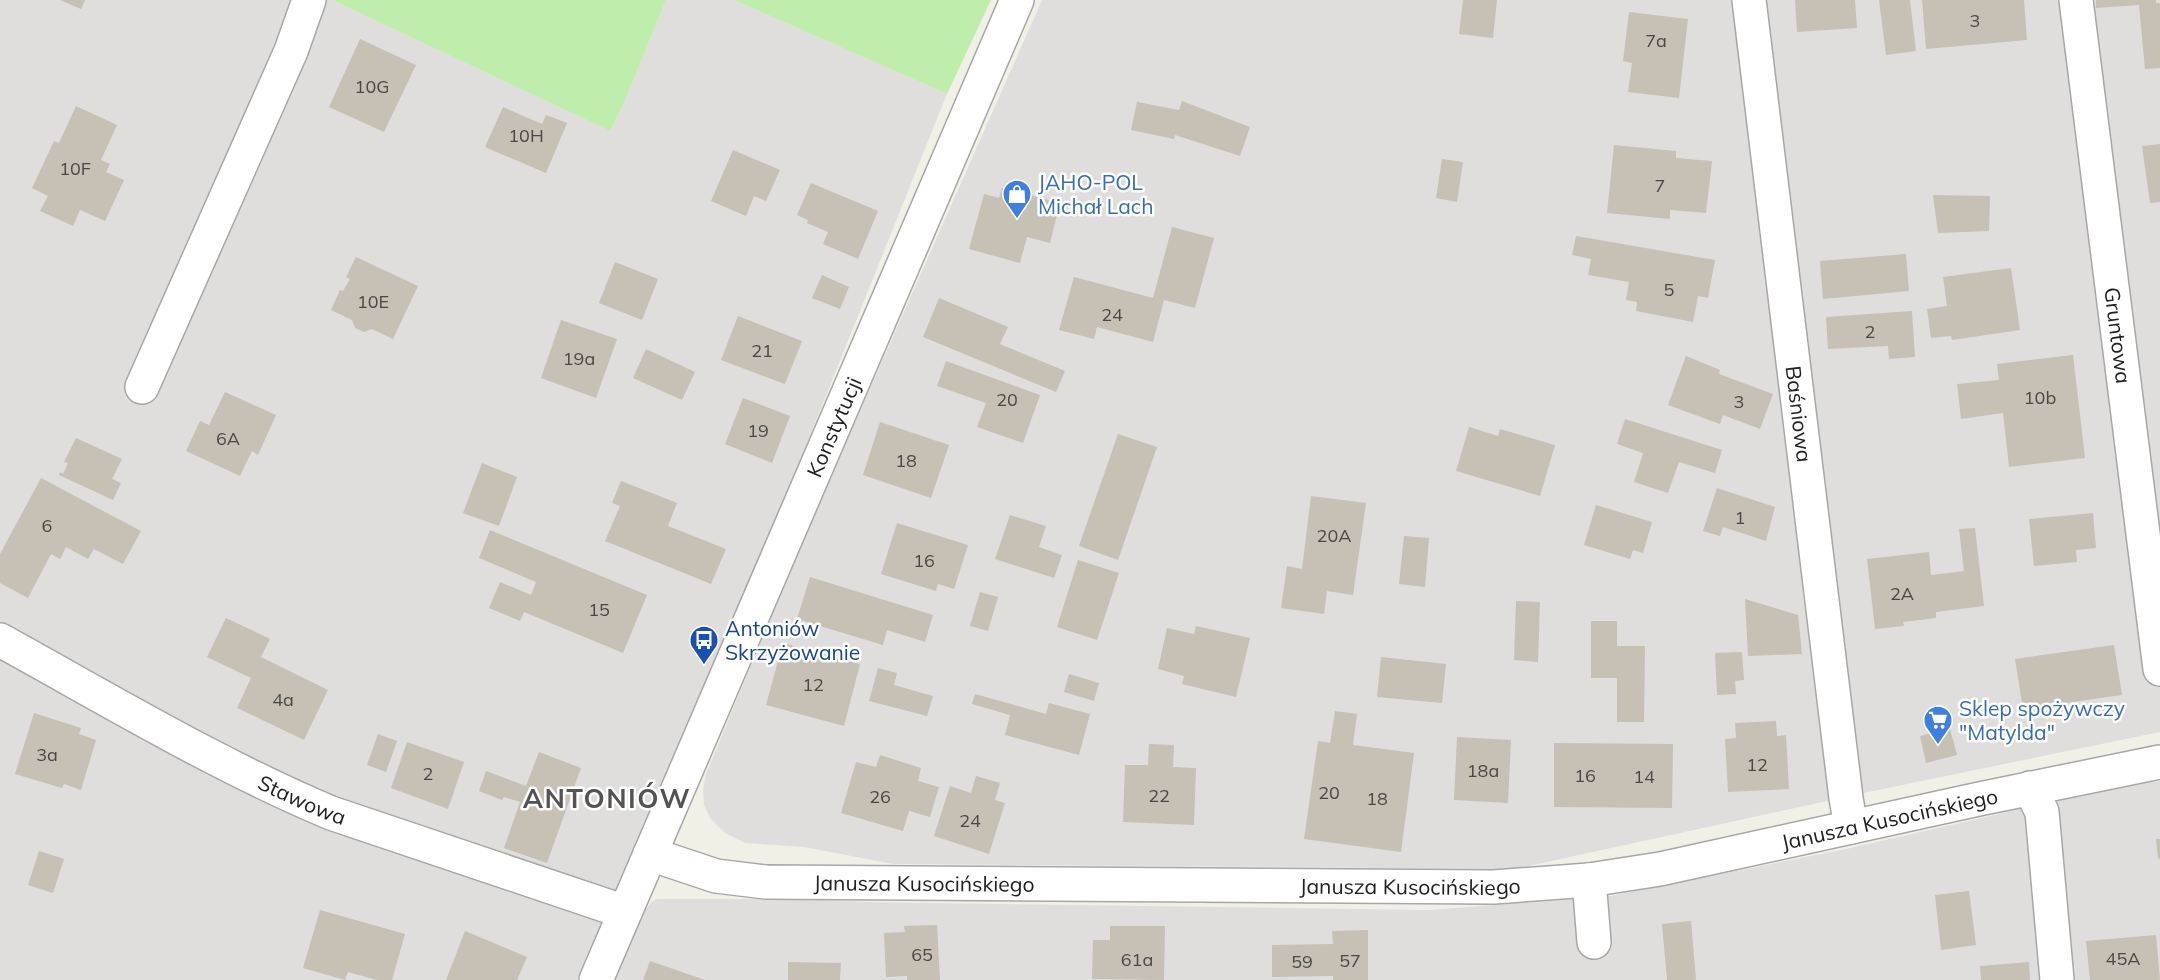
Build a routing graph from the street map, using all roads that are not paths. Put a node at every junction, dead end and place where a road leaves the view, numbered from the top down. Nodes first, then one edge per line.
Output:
1 (309, 0) edge
2 (1017, 0) edge
3 (1749, 0) edge
4 (2076, 0) edge
5 (142, 387) dead end
6 (0, 640) edge
7 (2160, 669) edge
8 (2160, 762) edge
9 (2030, 788) junction
10 (1851, 827) junction
11 (650, 854) junction
12 (1589, 880) junction
13 (625, 912) junction
14 (1594, 942) dead end
15 (596, 980) edge
16 (2057, 980) edge

1 - 5 street
2 - 11 street, Konstytucji
3 - 10 street, Baśniowa
4 - 7 street, Gruntowa
6 - 13 street, Stawowa
8 - 9 street, Janusza Kusocińskiego
9 - 10 street, Janusza Kusocińskiego
9 - 16 street
10 - 12 street, Janusza Kusocińskiego
11 - 12 street, Janusza Kusocińskiego
11 - 13 street, Konstytucji
12 - 14 street
13 - 15 street, Konstytucji

